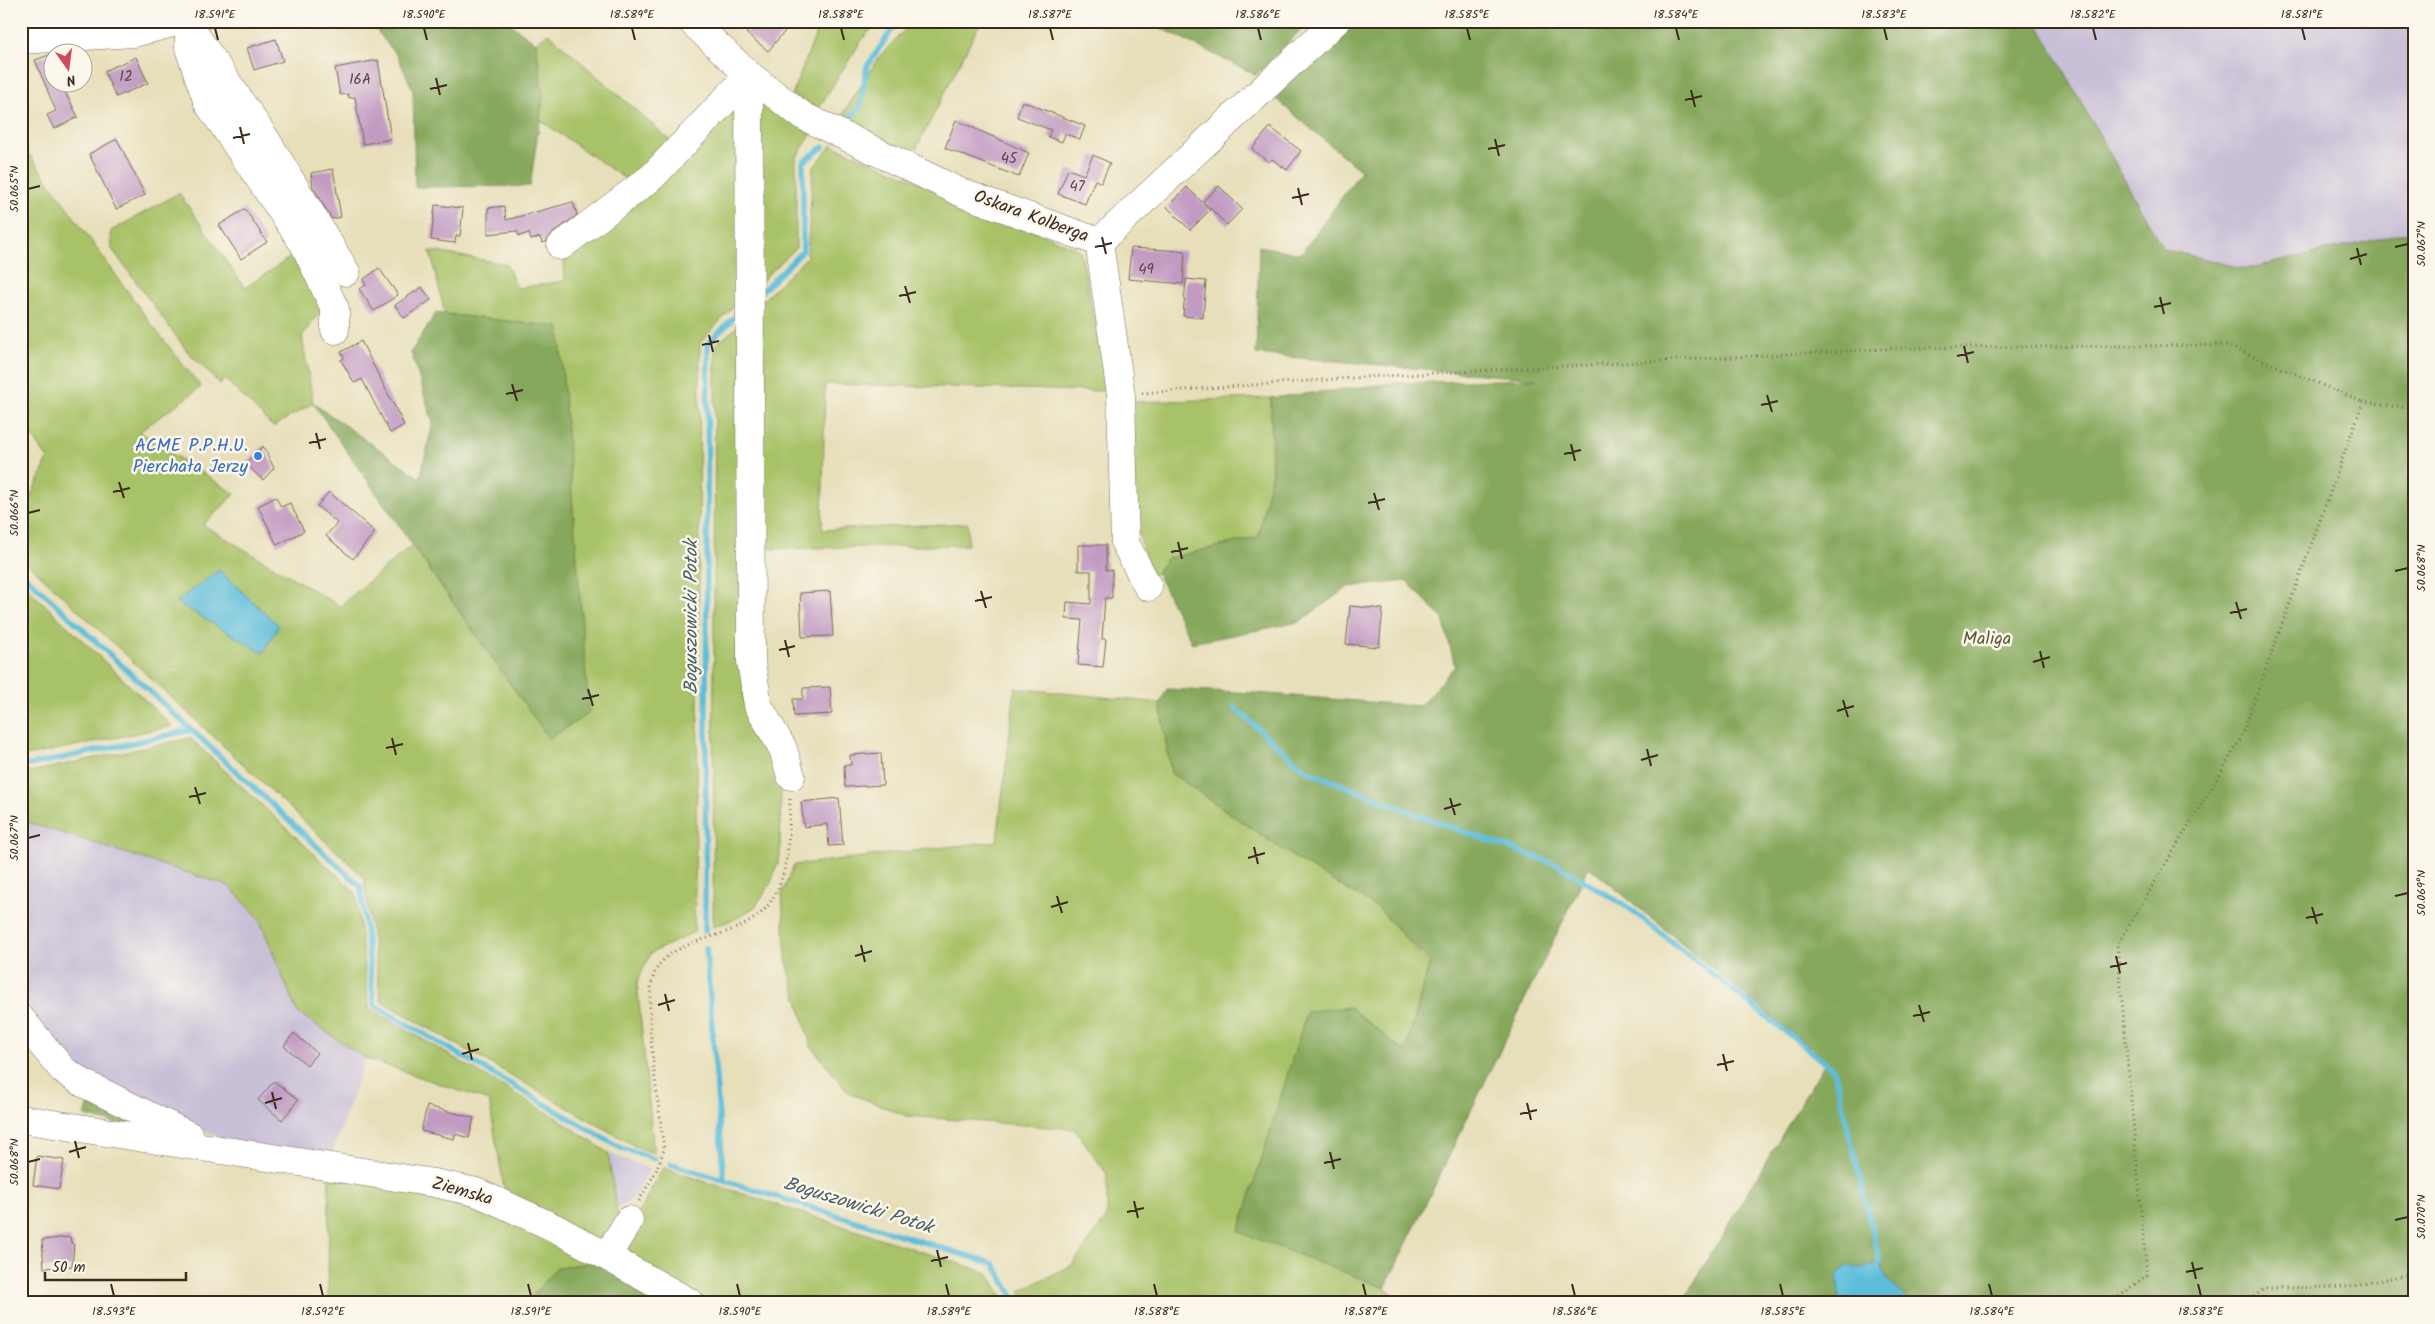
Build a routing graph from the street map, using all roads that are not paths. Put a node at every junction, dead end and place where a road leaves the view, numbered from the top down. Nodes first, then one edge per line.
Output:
1 (690, 21) edge
2 (1336, 21) edge
3 (187, 23) edge
4 (131, 27) edge
5 (21, 40) edge
6 (749, 75) junction
7 (1099, 242) junction
8 (562, 246) dead end
9 (346, 272) dead end
10 (335, 330) dead end
11 (1148, 588) dead end
12 (791, 776) road end
13 (21, 1020) edge
14 (83, 1083) junction
15 (21, 1119) edge
16 (74, 1126) junction
17 (211, 1147) junction
18 (629, 1220) road end
19 (607, 1256) junction
20 (691, 1303) edge

1 - 6 street, Oskara Kolberga
2 - 7 street, Oskara Kolberga
3 - 4 street
3 - 9 street
3 - 10 street
4 - 5 street
6 - 7 street, Oskara Kolberga
6 - 8 street
6 - 12 street
7 - 11 street
13 - 14 street, Ziemska
14 - 16 street
14 - 17 street, Ziemska
15 - 16 street, Ziemska
16 - 17 street, Ziemska
17 - 19 street, Ziemska
18 - 19 street
19 - 20 street, Ziemska

